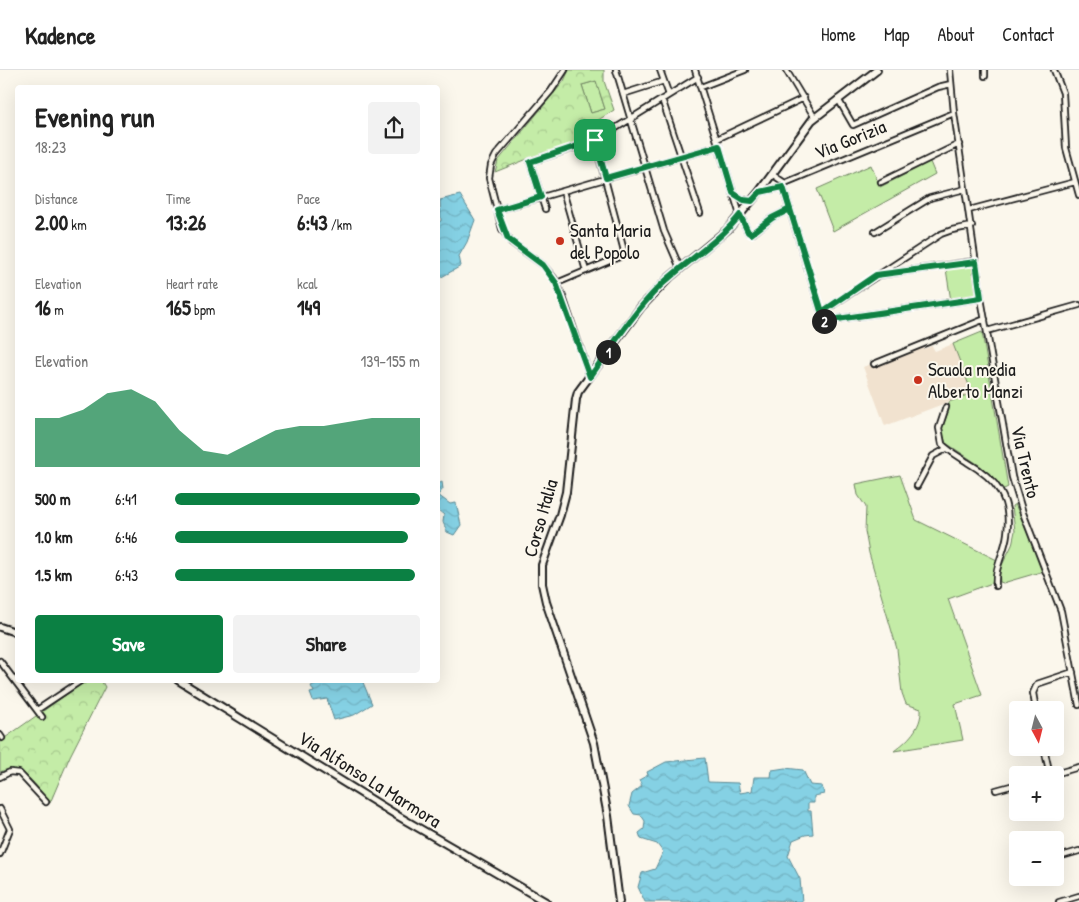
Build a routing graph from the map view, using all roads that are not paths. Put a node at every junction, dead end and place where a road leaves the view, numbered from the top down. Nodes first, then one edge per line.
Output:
1 (565, 70) edge
2 (616, 70) edge
3 (660, 70) edge
4 (695, 70) edge
5 (745, 70) edge
6 (786, 70) edge
7 (877, 70) edge
8 (950, 70) edge
9 (1054, 70) edge
10 (698, 77) junction
11 (664, 81) junction
12 (951, 84) junction
13 (701, 88) junction
14 (623, 94) junction
15 (669, 95) junction
16 (804, 98) junction
17 (662, 99) junction
18 (838, 99) junction
19 (954, 113) junction
20 (630, 118) junction
21 (815, 118) junction
22 (717, 139) junction
23 (595, 140) junction
24 (959, 144) junction
25 (719, 146) junction
26 (681, 157) junction
27 (645, 167) junction
28 (772, 175) junction
29 (606, 178) junction
30 (881, 182) dead end
31 (1074, 182) junction
32 (784, 185) junction
33 (966, 189) junction
34 (563, 191) junction
35 (760, 192) junction
36 (733, 193) junction
37 (1079, 194) edge
38 (541, 197) junction
39 (752, 201) junction
40 (545, 209) dead end
41 (790, 209) junction
42 (497, 210) junction
43 (969, 210) junction
44 (700, 213) dead end
45 (740, 215) junction
46 (972, 226) junction
47 (875, 232) dead end
48 (976, 262) junction
49 (680, 268) junction
50 (586, 271) junction
51 (876, 275) junction
52 (556, 283) junction
53 (981, 298) junction
54 (1079, 304) edge
55 (822, 312) junction
56 (985, 319) junction
57 (986, 331) junction
58 (874, 364) dead end
59 (590, 377) junction
60 (946, 407) dead end
61 (946, 449) junction
62 (917, 486) dead end
63 (1015, 490) junction
64 (1003, 495) junction
65 (996, 586) dead end
66 (0, 627) edge
67 (15, 631) edge
68 (0, 661) edge
69 (1073, 672) junction
70 (15, 681) edge
71 (17, 683) edge
72 (78, 683) edge
73 (183, 683) edge
74 (1034, 701) edge
75 (1079, 705) edge
76 (37, 710) junction
77 (42, 716) dead end
78 (1079, 767) edge
79 (1064, 771) edge
80 (0, 777) edge
81 (1009, 786) edge
82 (996, 790) dead end
83 (46, 802) dead end
84 (0, 809) edge
85 (1079, 851) edge
86 (0, 854) edge
87 (1064, 855) edge
88 (1079, 896) edge
89 (546, 902) edge
90 (619, 902) edge
91 (1059, 902) edge

1 - 42 street
2 - 14 street
3 - 11 street
4 - 10 street
5 - 13 street
6 - 16 street
7 - 18 street, Corso Italia
8 - 12 street, Via Trento
9 - 31 street
10 - 13 street
10 - 15 street
11 - 14 street
11 - 15 street
12 - 18 street
12 - 19 street, Via Trento
13 - 22 street
14 - 20 street
15 - 17 street
16 - 21 street
16 - 22 street
17 - 20 street
17 - 26 street
18 - 21 street, Corso Italia
19 - 24 street, Via Trento
19 - 32 street, Via Gorizia
20 - 23 street
20 - 27 street
21 - 28 street, Corso Italia
22 - 25 street
23 - 29 street
23 - 38 street
24 - 30 street
24 - 33 street, Via Trento
25 - 26 street
25 - 36 street
26 - 27 street
26 - 44 street
27 - 29 street
27 - 49 street
28 - 32 street
28 - 35 street, Corso Italia
29 - 34 street
29 - 50 street
31 - 37 street
31 - 43 street
32 - 35 street, Via Gorizia
32 - 41 street
33 - 43 street, Via Trento
33 - 47 street
34 - 38 street
34 - 50 street
35 - 39 street, Corso Italia
36 - 39 street
36 - 45 street
38 - 40 street
38 - 42 street
39 - 45 street, Corso Italia
41 - 45 street
41 - 55 street
42 - 52 street
43 - 46 street, Via Trento
45 - 49 street, Corso Italia
46 - 48 street, Via Trento
46 - 51 street
48 - 51 street
48 - 53 street, Via Trento
49 - 59 street, Corso Italia
50 - 52 street
51 - 55 street
52 - 59 street
53 - 55 street
53 - 56 street, Via Trento
54 - 57 street
56 - 57 street, Via Trento
56 - 58 street
57 - 63 street, Via Trento
59 - 90 street, Corso Italia
60 - 61 street
61 - 62 street
61 - 64 street
63 - 64 street
63 - 69 street, Via Trento
64 - 65 street
66 - 67 street
68 - 70 street
69 - 74 street
69 - 75 street, Via Trento
71 - 76 street
72 - 76 street
73 - 89 street, Via Alfonso La Marmora
76 - 77 street
78 - 79 street
80 - 83 street
81 - 82 street
84 - 86 street
85 - 87 street
88 - 91 street

